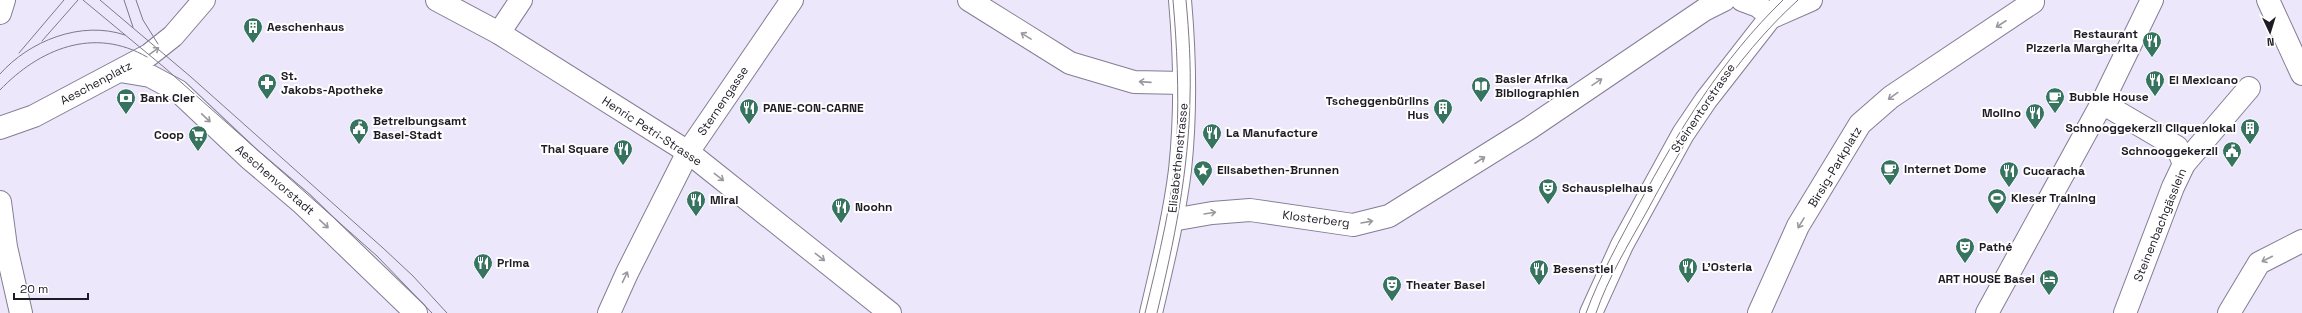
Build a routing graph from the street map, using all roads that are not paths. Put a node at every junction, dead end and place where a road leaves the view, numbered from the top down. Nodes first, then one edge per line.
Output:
1 (4, 0) edge
2 (204, 0) edge
3 (437, 0) edge
4 (521, 0) edge
5 (792, 0) edge
6 (969, 0) edge
7 (1180, 0) edge
8 (1724, 0) edge
9 (1742, 0) edge
10 (1811, 0) edge
11 (2152, 0) edge
12 (2268, 0) edge
13 (2033, 2) dead end
14 (1778, 9) edge
15 (0, 13) edge
16 (498, 33) junction
17 (120, 71) junction
18 (2302, 74) edge
19 (1184, 83) junction
20 (2249, 88) dead end
21 (2102, 103) junction
22 (0, 128) edge
23 (688, 152) junction
24 (2184, 164) junction
25 (0, 202) edge
26 (1172, 220) junction
27 (2302, 241) edge
28 (3, 242) edge
29 (21, 313) edge
30 (416, 313) edge
31 (609, 313) edge
32 (890, 313) edge
33 (1151, 313) edge
34 (1591, 313) edge
35 (1759, 313) edge
36 (1987, 313) edge
37 (2125, 313) edge
38 (2228, 313) edge

1 - 15 street
17 -> 2 street, Aeschenplatz
3 - 16 street, Henric Petri-Strasse
4 - 16 street
5 - 23 street, Sternengasse
19 -> 6 street
7 - 19 street, Elisabethenstrasse
26 -> 8 street, Klosterberg
9 - 14 street
10 - 14 street, Steinentorstrasse
11 - 21 street
12 - 18 street
13 -> 35 street, Birsig-Parkplatz
14 - 34 street, Steinentorstrasse
16 - 23 street, Henric Petri-Strasse
17 - 22 street, Aeschenplatz
17 -> 30 street, Aeschenvorstadt
19 - 26 street, Elisabethenstrasse
20 - 24 street, Steinenbachgässlein
21 - 24 street
21 - 36 street
31 -> 23 street, Sternengasse
23 -> 32 street, Henric Petri-Strasse
24 - 37 street, Steinenbachgässlein
25 - 28 street
26 - 33 street, Elisabethenstrasse
27 -> 38 street
28 - 29 street

